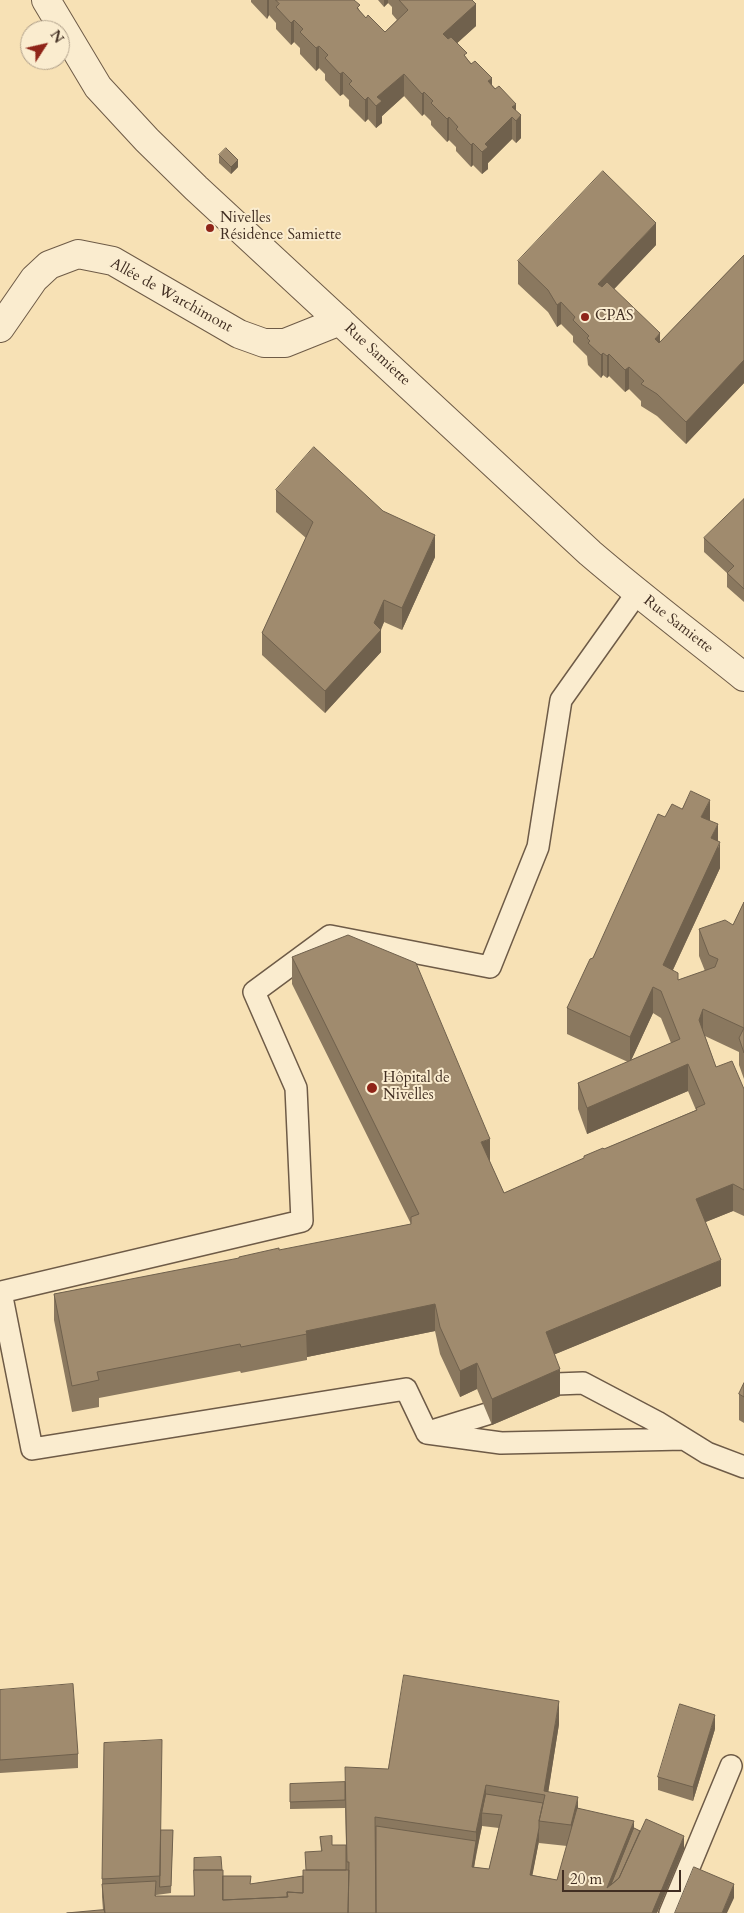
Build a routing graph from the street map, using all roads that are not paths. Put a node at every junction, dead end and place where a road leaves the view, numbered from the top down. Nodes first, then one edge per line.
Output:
1 (46, 0) edge
2 (340, 321) junction
3 (0, 328) edge
4 (637, 593) junction
5 (744, 678) edge
6 (556, 1384) edge
7 (487, 1414) edge
8 (427, 1433) junction
9 (684, 1439) junction
10 (744, 1467) edge
11 (732, 1766) dead end
12 (670, 1913) edge

1 - 2 street, Rue Samiette
2 - 3 street, Allée de Warchimont
2 - 4 street, Rue Samiette
4 - 5 street, Rue Samiette
4 - 8 lane
6 - 9 lane
7 - 8 lane
8 - 9 lane
9 - 10 lane
11 - 12 lane

